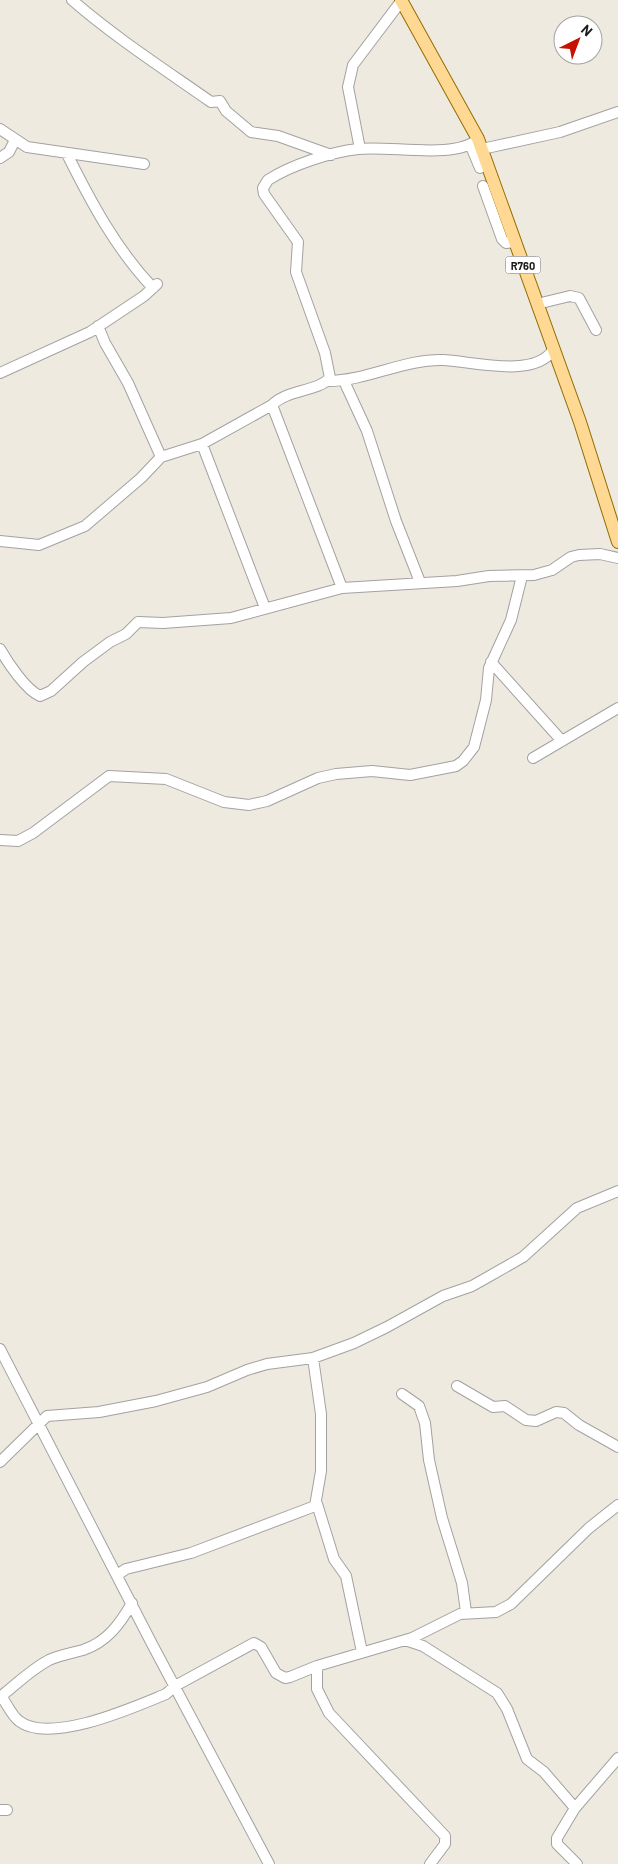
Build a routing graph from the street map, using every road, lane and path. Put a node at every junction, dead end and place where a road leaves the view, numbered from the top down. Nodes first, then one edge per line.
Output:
1 (72, 0) edge
2 (402, 0) edge
3 (618, 112) edge
4 (0, 129) edge
5 (14, 140) junction
6 (476, 144) junction
7 (360, 149) junction
8 (66, 154) junction
9 (331, 155) junction
10 (0, 158) edge
11 (144, 164) dead end
12 (480, 168) dead end
13 (483, 186) dead end
14 (516, 242) junction
15 (537, 304) junction
16 (98, 326) junction
17 (596, 330) dead end
18 (551, 342) junction
19 (0, 373) edge
20 (328, 381) junction
21 (344, 381) junction
22 (272, 405) junction
23 (202, 444) junction
24 (161, 457) junction
25 (0, 541) edge
26 (618, 542) edge
27 (618, 558) edge
28 (522, 576) junction
29 (420, 582) junction
30 (342, 588) junction
31 (265, 608) junction
32 (0, 649) edge
33 (491, 662) junction
34 (618, 708) edge
35 (562, 741) junction
36 (532, 758) dead end
37 (0, 840) edge
38 (618, 1191) edge
39 (0, 1349) edge
40 (313, 1358) junction
41 (456, 1386) dead end
42 (402, 1394) dead end
43 (38, 1423) junction
44 (618, 1447) edge
45 (0, 1462) edge
46 (317, 1504) junction
47 (618, 1505) edge
48 (115, 1572) junction
49 (132, 1603) junction
50 (466, 1612) junction
51 (404, 1640) junction
52 (362, 1652) junction
53 (318, 1666) junction
54 (175, 1686) junction
55 (0, 1697) edge
56 (618, 1758) edge
57 (575, 1808) junction
58 (270, 1864) edge
59 (430, 1864) edge
60 (577, 1864) edge

1 - 9 street
2 - 6 main road, R760
2 - 7 street
3 - 6 street
4 - 5 street
5 - 8 street
5 - 10 street
6 - 7 street
6 - 12 street
6 - 14 main road, R760
7 - 9 street
8 - 11 street
8 - 16 street
9 - 20 street
13 - 14 street
14 - 15 main road, R760
15 - 17 street
15 - 18 main road, R760
16 - 19 street
16 - 24 street
18 - 21 street
18 - 26 main road, R760
20 - 21 street
20 - 22 street
21 - 29 street
22 - 23 street
22 - 30 street
23 - 24 street
23 - 31 street
24 - 25 street
27 - 28 street
28 - 29 street
28 - 33 street
29 - 30 street
30 - 31 street
31 - 32 street
33 - 35 street
33 - 37 street
34 - 35 street
35 - 36 street
38 - 40 street
39 - 43 street
40 - 43 street
40 - 46 street
41 - 44 street
42 - 50 street
43 - 45 street
43 - 48 street
46 - 48 street
46 - 52 street
47 - 50 street
48 - 49 street
49 - 54 street
49 - 55 street
50 - 51 street
51 - 52 street
51 - 57 street
52 - 53 street
53 - 54 street
53 - 59 street
54 - 55 street
54 - 58 street
56 - 57 street
57 - 60 street

